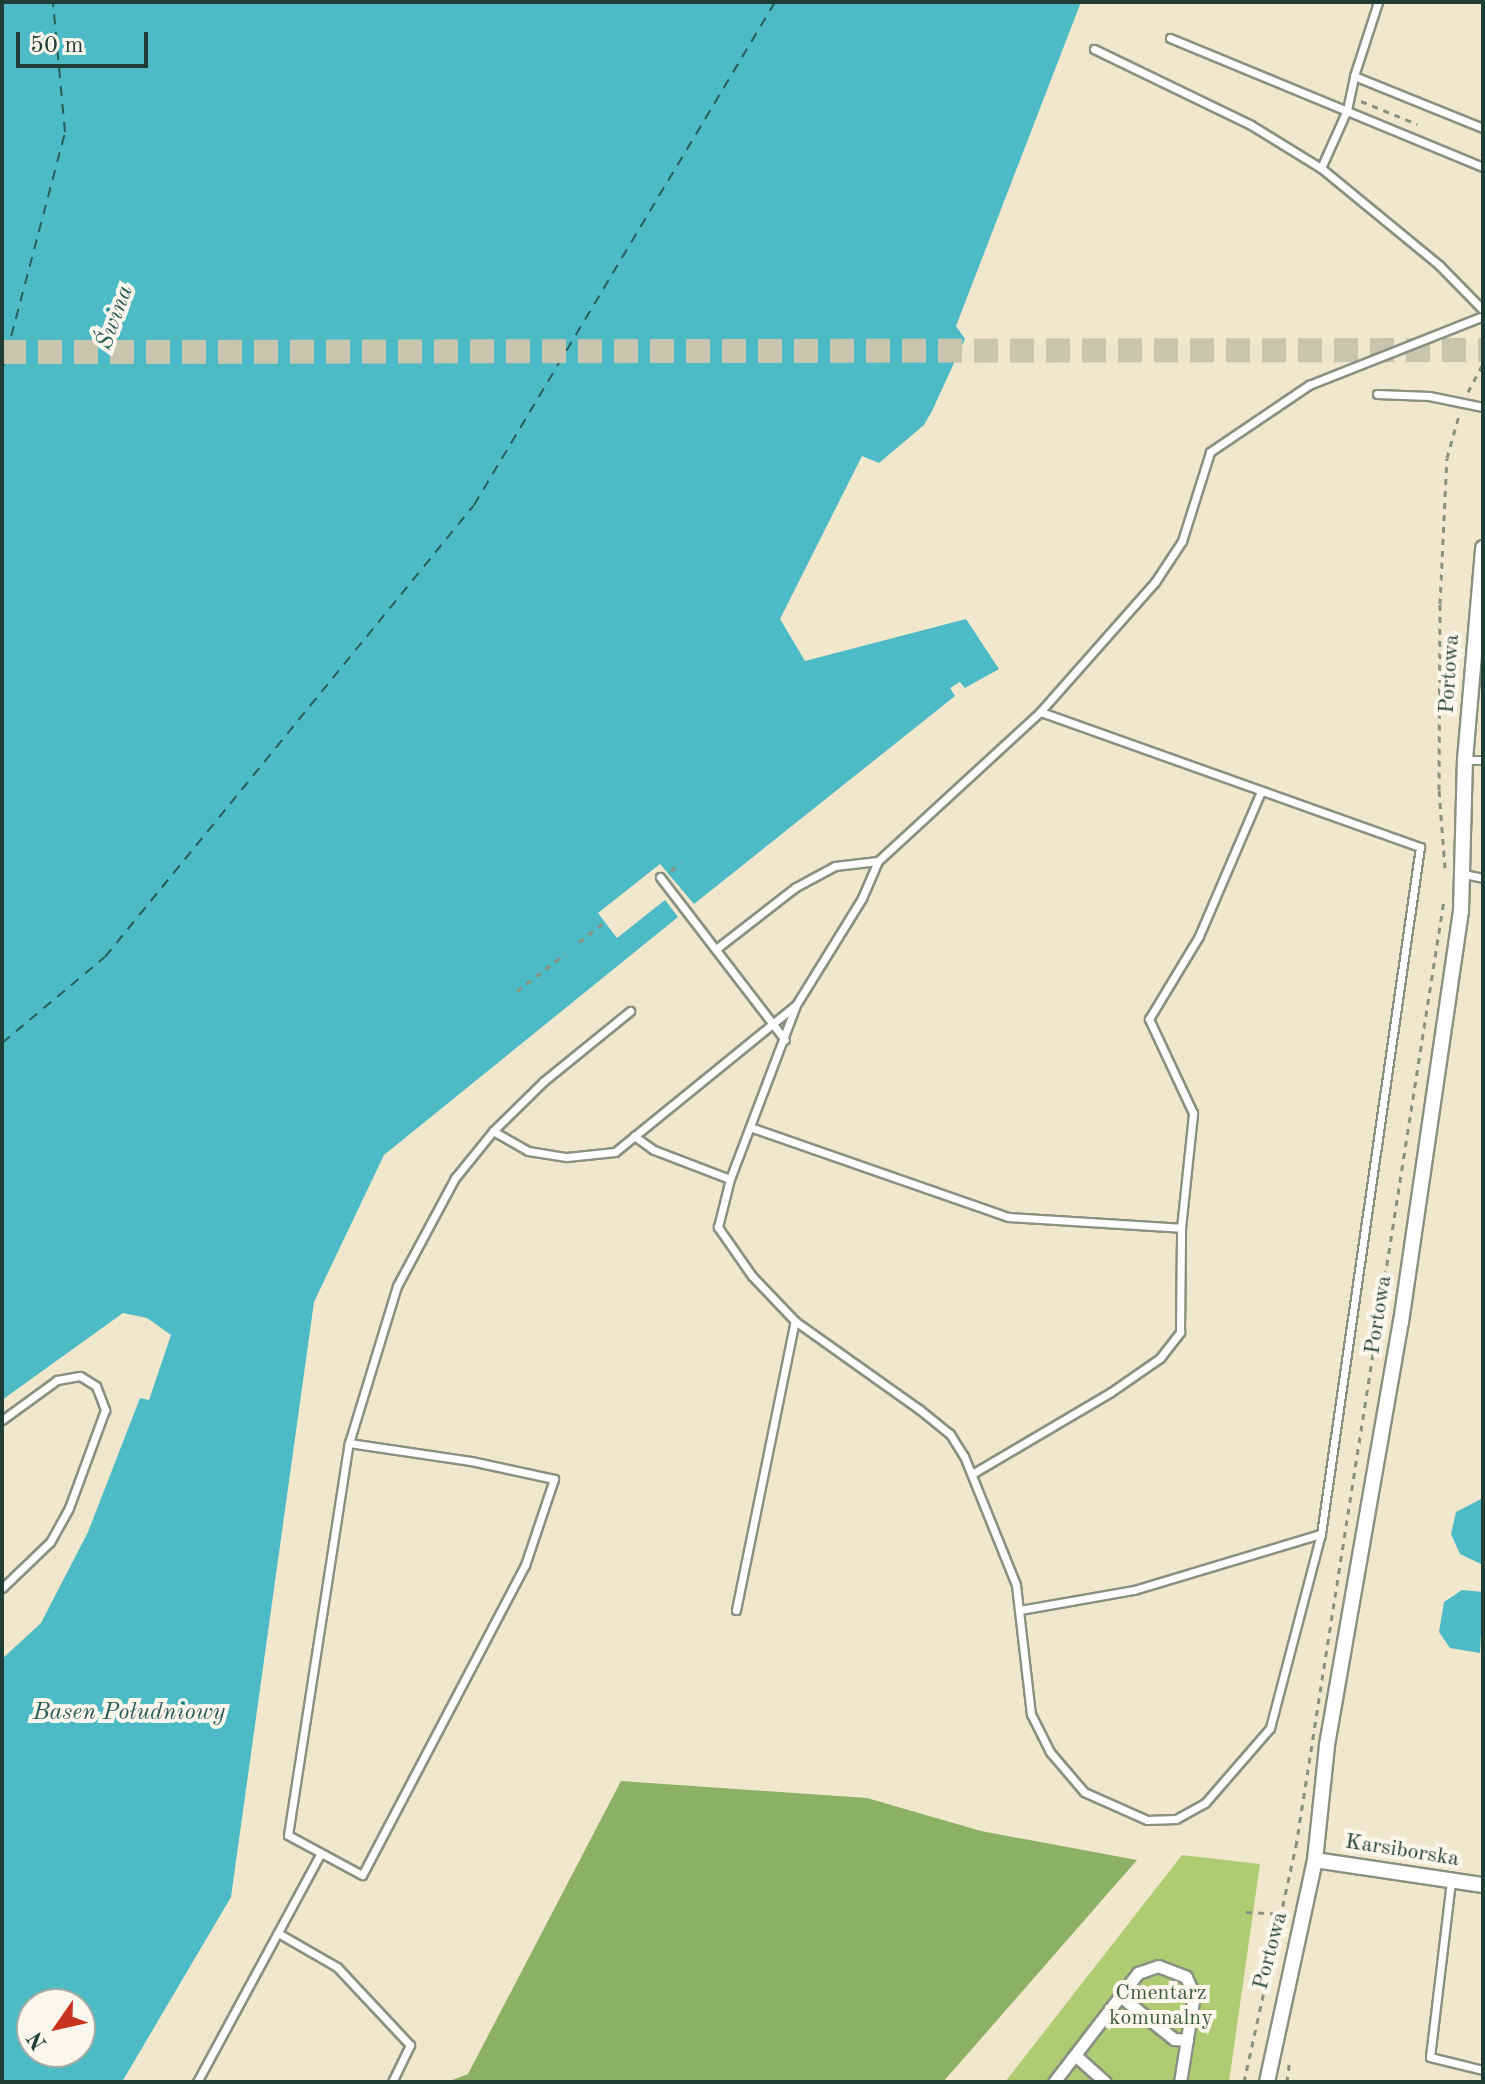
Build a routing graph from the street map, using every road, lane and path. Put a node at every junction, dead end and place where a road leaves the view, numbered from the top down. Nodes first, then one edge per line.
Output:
1 (1378, 2) edge
2 (1170, 38) dead end
3 (1094, 49) dead end
4 (1354, 76) junction
5 (1347, 110) junction
6 (1483, 128) edge
7 (1483, 167) edge
8 (1321, 168) junction
9 (1483, 313) edge
10 (1377, 394) dead end
11 (1483, 407) edge
12 (1483, 548) edge
13 (1040, 712) junction
14 (1465, 760) junction
15 (1483, 760) edge
16 (1445, 789) dead end
17 (1439, 790) dead end
18 (1261, 791) junction
19 (878, 861) junction
20 (681, 862) dead end
21 (1464, 874) junction
22 (664, 875) joint
23 (1483, 878) edge
24 (605, 922) dead end
25 (579, 942) dead end
26 (716, 949) junction
27 (565, 954) dead end
28 (517, 991) dead end
29 (796, 1005) junction
30 (630, 1011) dead end
31 (772, 1023) junction
32 (785, 1040) junction
33 (750, 1127) junction
34 (493, 1131) junction
35 (634, 1136) junction
36 (730, 1179) junction
37 (1181, 1228) junction
38 (795, 1321) junction
39 (2, 1420) edge
40 (349, 1443) junction
41 (972, 1474) junction
42 (1321, 1534) junction
43 (2, 1588) edge
44 (736, 1610) dead end
45 (1020, 1610) junction
46 (321, 1853) junction
47 (1315, 1860) junction
48 (1451, 1881) junction
49 (1483, 1885) edge
50 (1246, 1912) dead end
51 (1281, 1914) dead end
52 (278, 1933) junction
53 (1120, 1996) junction
54 (1253, 2022) dead end
55 (1187, 2040) junction
56 (1291, 2051) dead end
57 (1075, 2055) junction
58 (1483, 2070) edge
59 (197, 2082) edge
60 (392, 2082) edge
61 (1054, 2082) edge
62 (1105, 2082) edge
63 (1180, 2082) edge
64 (1244, 2082) edge
65 (1267, 2082) edge
66 (1287, 2082) edge

1 - 4 lane
2 - 5 lane
3 - 8 lane
4 - 5 lane
4 - 6 lane
5 - 7 lane
5 - 8 lane
8 - 9 lane
9 - 13 lane
10 - 11 lane
12 - 14 street, Portowa
13 - 18 lane
13 - 19 lane
14 - 15 lane
14 - 21 street, Portowa
16 - 17 path
18 - 37 lane
18 - 42 lane
19 - 26 lane
19 - 29 lane
20 - 22 path
21 - 23 lane
21 - 47 street, Portowa
22 - 26 lane
24 - 25 path
26 - 31 lane
27 - 28 path
29 - 31 lane
29 - 32 lane
30 - 34 lane
31 - 32 lane
31 - 35 lane
32 - 33 lane
33 - 36 lane
33 - 37 lane
34 - 35 lane
34 - 40 lane
35 - 36 lane
36 - 38 lane
37 - 41 lane
38 - 41 lane
38 - 44 lane
39 - 43 lane
40 - 46 lane
40 - 46 lane
41 - 45 lane
42 - 45 lane
42 - 45 lane
46 - 52 lane
47 - 48 street, Karsiborska
47 - 65 street, Portowa
48 - 49 street, Karsiborska
48 - 58 lane
50 - 51 path
52 - 59 lane
52 - 60 lane
53 - 55 street
53 - 55 street
53 - 57 street
54 - 64 path
55 - 63 street
56 - 66 path
57 - 61 street
57 - 62 street

